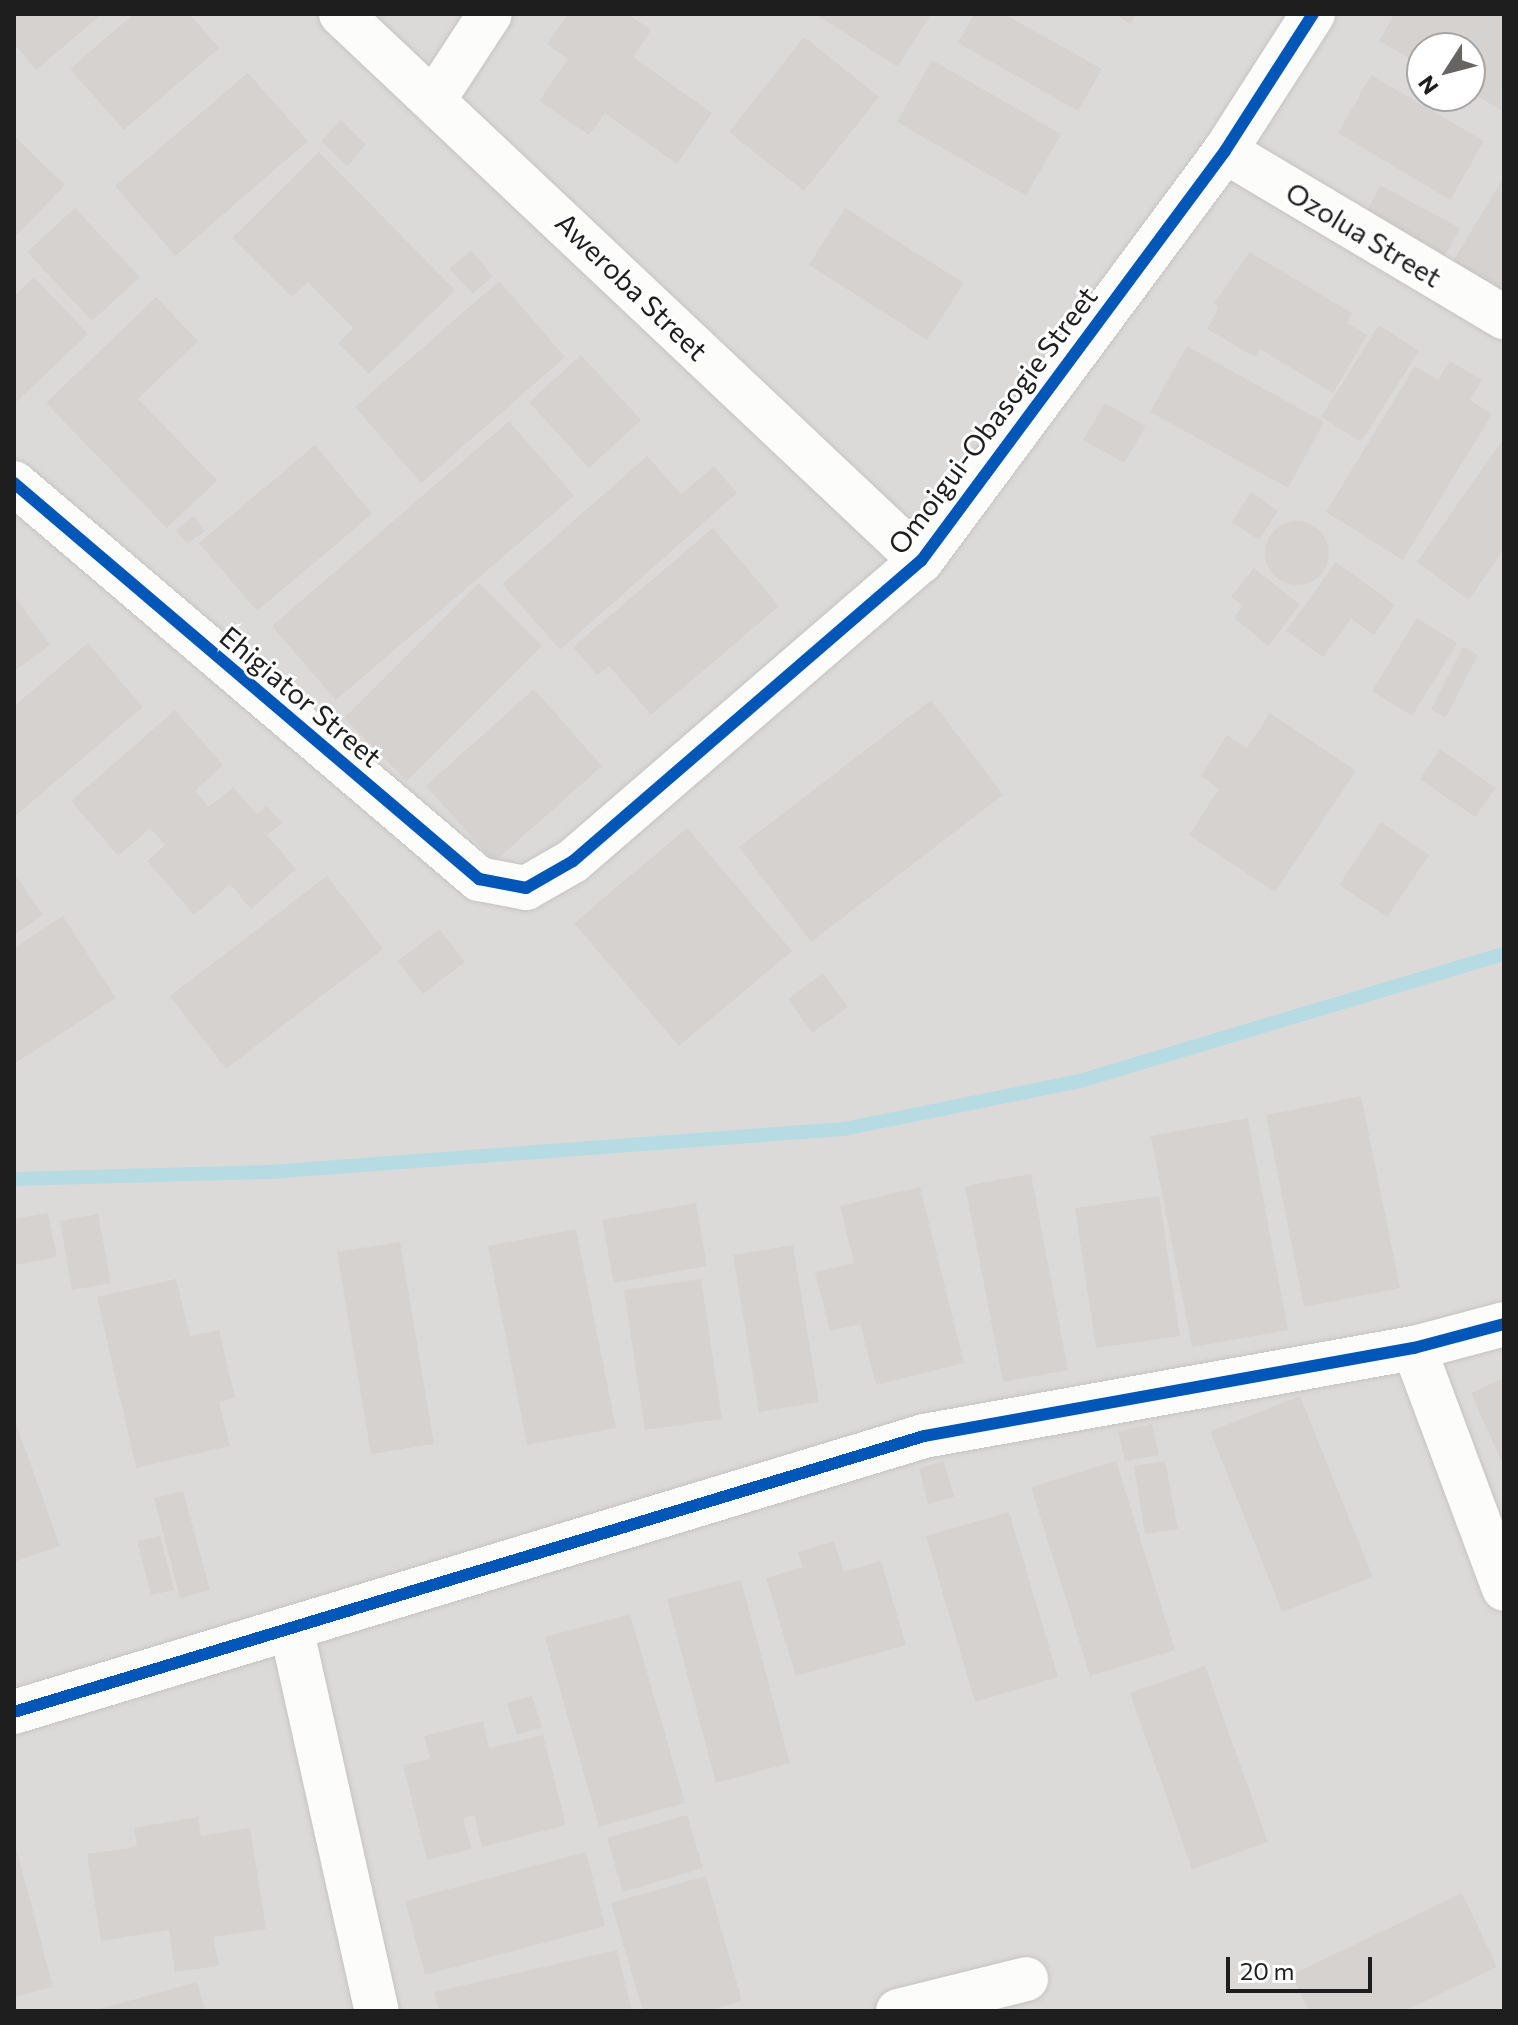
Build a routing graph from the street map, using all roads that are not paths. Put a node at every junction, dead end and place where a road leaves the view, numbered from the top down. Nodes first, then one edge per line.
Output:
1 (341, 14) edge
2 (490, 14) edge
3 (1313, 14) edge
4 (435, 98) junction
5 (1225, 151) junction
6 (1504, 317) edge
7 (14, 483) edge
8 (921, 561) junction
9 (573, 861) joint
10 (1504, 1324) edge
11 (1414, 1348) junction
12 (1504, 1589) edge
13 (292, 1632) junction
14 (14, 1712) edge
15 (1026, 1979) dead end
16 (377, 2011) edge
17 (898, 2011) edge

1 - 4 street, Aweroba Street
2 - 4 street
3 - 5 street, Omoigui-Obasogie Street
4 - 8 street, Aweroba Street
5 - 6 street, Ozolua Street
5 - 8 street, Omoigui-Obasogie Street
7 - 9 street, Ehigiator Street
8 - 9 street, Omoigui-Obasogie Street
10 - 11 street
11 - 12 street
11 - 13 street
13 - 14 street
13 - 16 street
15 - 17 street

